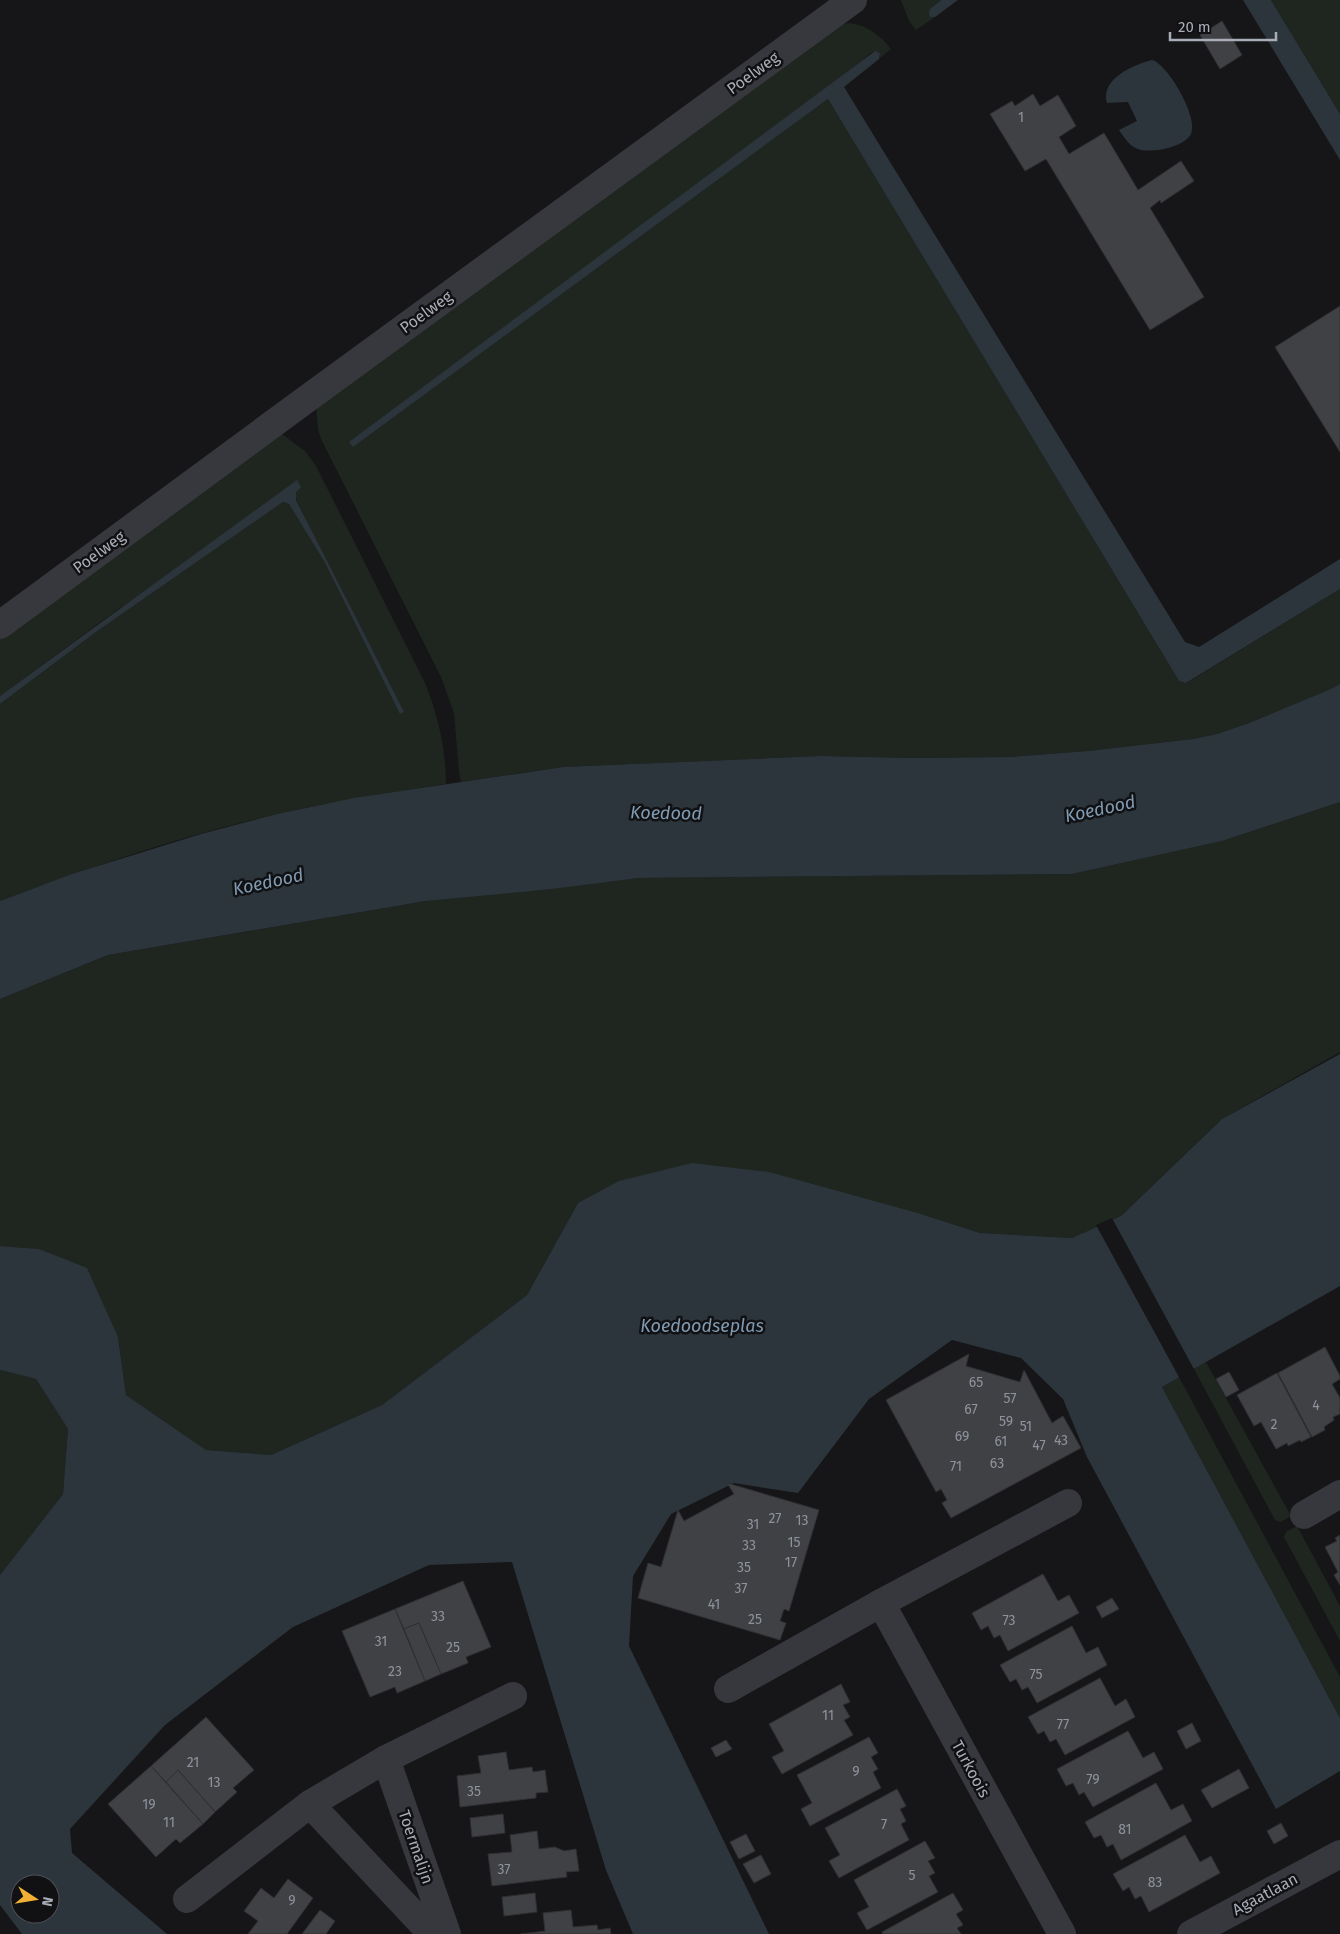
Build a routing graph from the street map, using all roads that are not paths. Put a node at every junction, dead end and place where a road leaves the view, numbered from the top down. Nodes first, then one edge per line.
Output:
1 (852, 0) edge
2 (0, 625) edge
3 (1340, 1494) edge
4 (1068, 1503) dead end
5 (1304, 1515) dead end
6 (881, 1603) junction
7 (728, 1689) dead end
8 (514, 1696) dead end
9 (386, 1759) junction
10 (310, 1804) junction
11 (1340, 1854) edge
12 (187, 1899) dead end
13 (432, 1934) edge
14 (447, 1934) edge
15 (1062, 1934) edge
16 (1191, 1934) edge

1 - 2 street, Poelweg
3 - 5 street
4 - 6 street
6 - 7 street
6 - 15 street, Turkoois
8 - 9 street
9 - 10 street
9 - 14 street, Toermalijn
10 - 12 street
10 - 13 street, Toermalijn
11 - 16 street, Agaatlaan

